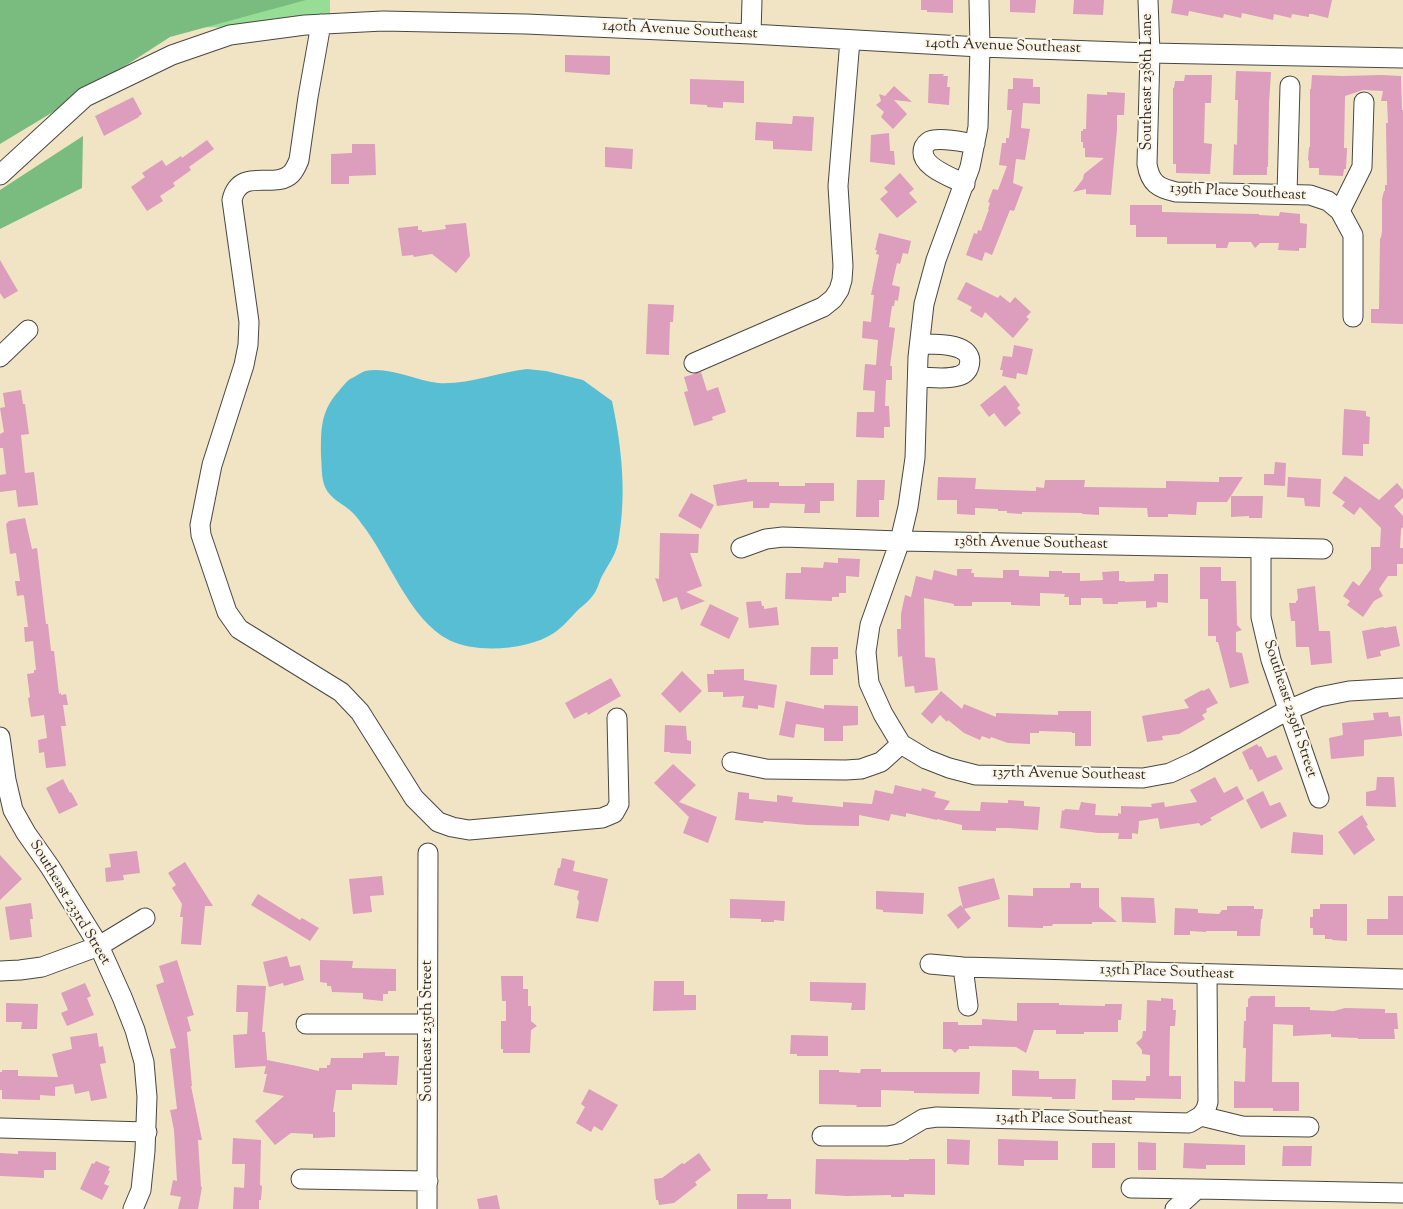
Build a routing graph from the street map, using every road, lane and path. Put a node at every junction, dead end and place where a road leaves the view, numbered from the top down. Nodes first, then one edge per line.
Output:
1 (752, 0) edge
2 (979, 0) edge
3 (1148, 0) edge
4 (321, 24) junction
5 (750, 34) junction
6 (850, 40) junction
7 (980, 47) junction
8 (1150, 53) junction
9 (1403, 58) edge
10 (1290, 86) dead end
11 (1364, 102) dead end
12 (975, 144) junction
13 (1147, 164) joint
14 (0, 175) edge
15 (964, 184) junction
16 (1287, 194) junction
17 (1340, 211) junction
18 (1352, 317) dead end
19 (28, 330) dead end
20 (920, 344) junction
21 (0, 357) edge
22 (694, 363) dead end
23 (918, 377) junction
24 (900, 541) junction
25 (741, 548) dead end
26 (1261, 549) junction
27 (1323, 549) dead end
28 (1403, 688) edge
29 (1288, 710) junction
30 (617, 718) dead end
31 (0, 737) edge
32 (902, 744) junction
33 (732, 762) dead end
34 (1318, 798) dead end
35 (428, 852) dead end
36 (144, 918) dead end
37 (99, 946) junction
38 (930, 964) dead end
39 (963, 967) junction
40 (0, 971) edge
41 (1207, 974) junction
42 (1403, 979) edge
43 (968, 1006) dead end
44 (306, 1024) dead end
45 (427, 1024) junction
46 (1201, 1116) junction
47 (1308, 1127) dead end
48 (0, 1128) edge
49 (147, 1132) junction
50 (822, 1136) dead end
51 (301, 1179) dead end
52 (428, 1181) junction
53 (1131, 1188) dead end
54 (1197, 1189) junction
55 (1403, 1193) edge
56 (133, 1209) edge
57 (427, 1209) edge
58 (1175, 1209) edge

1 - 5 street
2 - 7 street
3 - 8 street, Southeast 238th Lane
4 - 5 street, 140th Avenue Southeast
4 - 14 street, 140th Avenue Southeast
4 - 30 street
5 - 6 street, 140th Avenue Southeast
6 - 7 street, 140th Avenue Southeast
6 - 22 street
7 - 8 street, 140th Avenue Southeast
7 - 12 street
8 - 9 street, 140th Avenue Southeast
8 - 13 street, Southeast 238th Lane
10 - 16 street
11 - 17 street
12 - 15 street
12 - 15 street
13 - 16 street, 139th Place Southeast
15 - 20 street
16 - 17 street, 139th Place Southeast
17 - 18 street
19 - 21 street
20 - 23 street
20 - 23 street
23 - 24 street
24 - 25 street, 138th Avenue Southeast
24 - 26 street, 138th Avenue Southeast
24 - 32 street
26 - 27 street, 138th Avenue Southeast
26 - 29 street, Southeast 239th Street
28 - 29 street, 137th Avenue Southeast
29 - 32 street, 137th Avenue Southeast
29 - 34 street, Southeast 239th Street
31 - 37 street, Southeast 233rd Street
32 - 33 street
35 - 45 street, Southeast 235th Street
36 - 37 street
37 - 40 street
37 - 49 street, Southeast 233rd Street
38 - 39 street, 135th Place Southeast
39 - 41 street, 135th Place Southeast
39 - 43 street
41 - 42 street, 135th Place Southeast
41 - 46 street
44 - 45 street
45 - 52 street, Southeast 235th Street
46 - 47 street
46 - 50 street, 134th Place Southeast
48 - 49 street
49 - 56 street, Southeast 233rd Street
51 - 52 street
52 - 57 street, Southeast 235th Street
53 - 54 street
54 - 55 street
54 - 58 street

